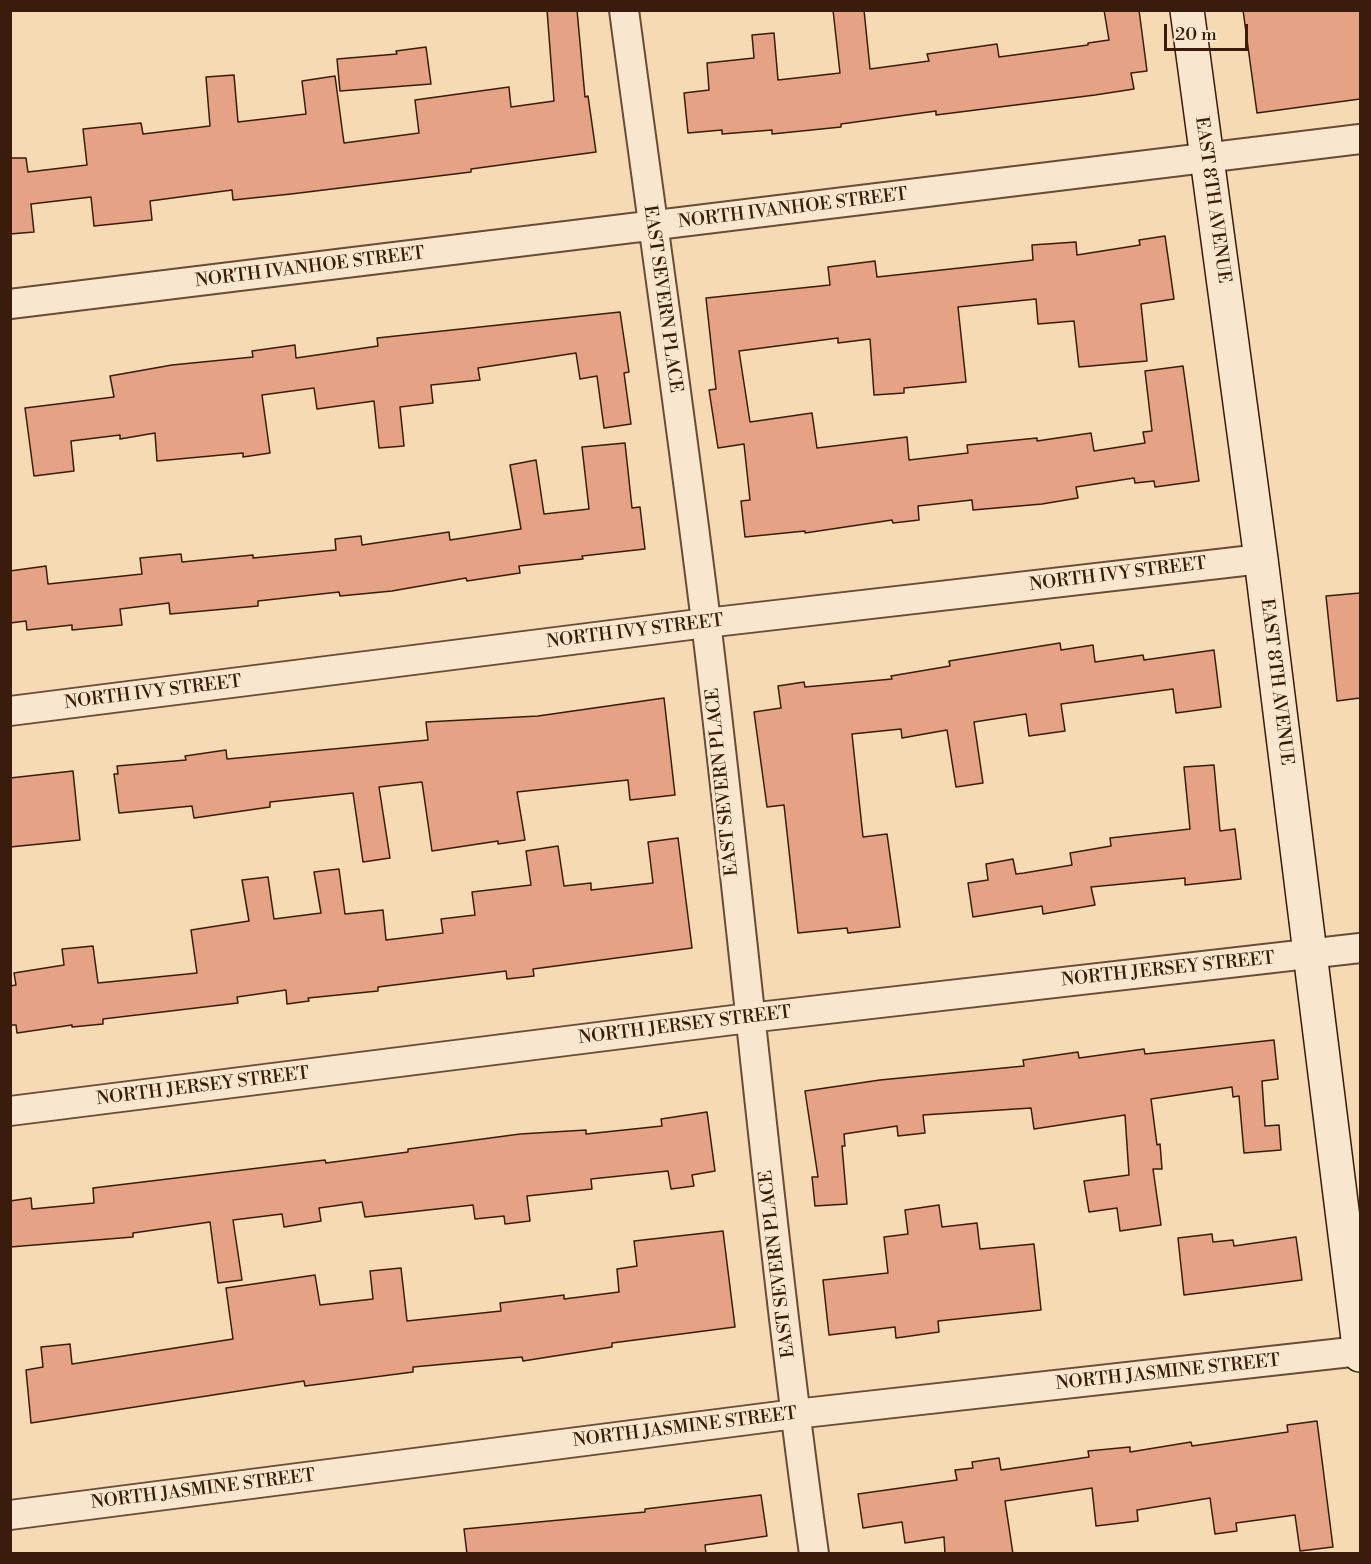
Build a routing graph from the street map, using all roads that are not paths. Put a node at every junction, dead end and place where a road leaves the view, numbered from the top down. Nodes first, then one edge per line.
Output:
1 (624, 10) edge
2 (1186, 10) edge
3 (1360, 139) edge
4 (1206, 158) junction
5 (652, 226) junction
6 (10, 304) edge
7 (1261, 559) junction
8 (706, 623) junction
9 (10, 711) edge
10 (1360, 948) edge
11 (1311, 954) junction
12 (749, 1018) junction
13 (10, 1112) edge
14 (1360, 1352) edge
15 (795, 1414) junction
16 (10, 1515) edge
17 (814, 1554) edge

1 - 5 street, EAST SEVERN PLACE
2 - 4 street, EAST 8TH AVENUE
3 - 4 street, NORTH IVANHOE STREET
4 - 5 street, NORTH IVANHOE STREET
4 - 7 street, EAST 8TH AVENUE
5 - 6 street, NORTH IVANHOE STREET
5 - 8 street, EAST SEVERN PLACE
7 - 8 street, NORTH IVY STREET
7 - 11 street, EAST 8TH AVENUE
8 - 9 street, NORTH IVY STREET
8 - 12 street, EAST SEVERN PLACE
10 - 11 street, NORTH JERSEY STREET
11 - 12 street, NORTH JERSEY STREET
11 - 14 street, EAST 8TH AVENUE
12 - 13 street, NORTH JERSEY STREET
12 - 15 street, EAST SEVERN PLACE
14 - 15 street, NORTH JASMINE STREET
15 - 16 street, NORTH JASMINE STREET
15 - 17 street, EAST SEVERN PLACE

